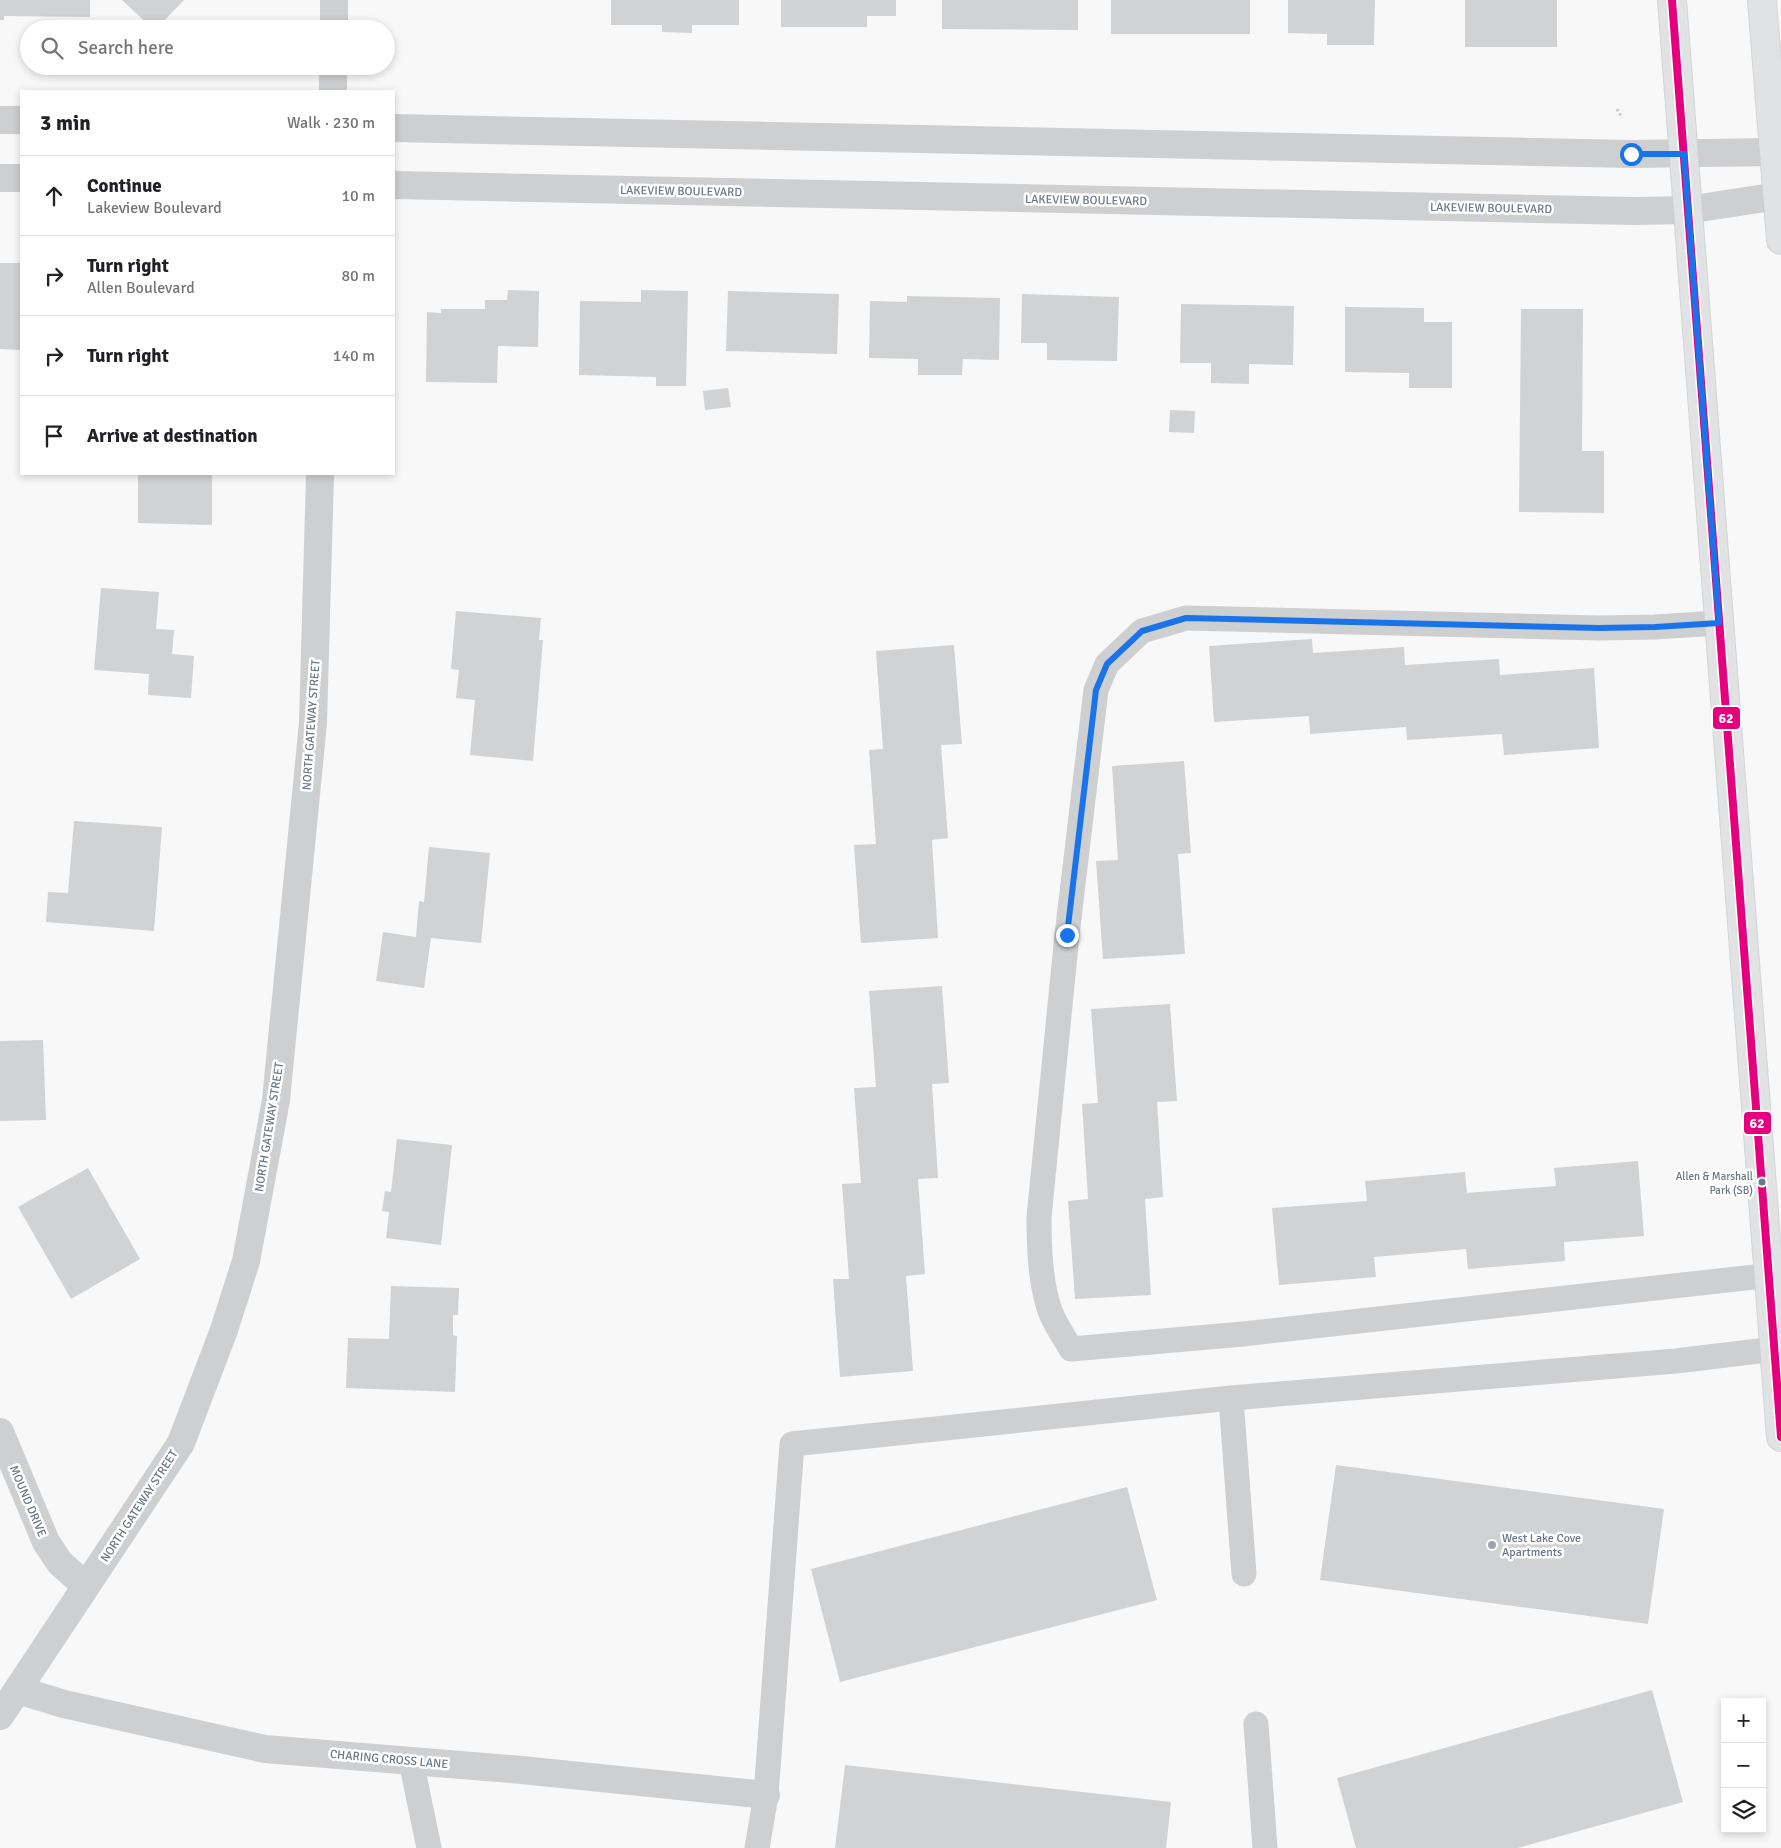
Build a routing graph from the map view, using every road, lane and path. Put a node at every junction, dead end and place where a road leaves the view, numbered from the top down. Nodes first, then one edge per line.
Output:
1 (334, 0) edge
2 (1672, 0) edge
3 (1762, 0) edge
4 (334, 20) edge
5 (333, 75) edge
6 (332, 90) edge
7 (0, 120) edge
8 (20, 120) edge
9 (395, 128) edge
10 (1775, 152) junction
11 (1684, 154) junction
12 (0, 178) edge
13 (20, 178) edge
14 (395, 185) edge
15 (1778, 196) junction
16 (1687, 210) junction
17 (1781, 240) edge
18 (320, 475) edge
19 (1719, 623) junction
20 (1775, 1275) edge
21 (1775, 1349) junction
22 (1231, 1398) junction
23 (0, 1432) edge
24 (1781, 1437) edge
25 (1244, 1574) dead end
26 (86, 1586) junction
27 (18, 1690) junction
28 (0, 1716) edge
29 (1256, 1724) dead end
30 (412, 1761) junction
31 (766, 1794) junction
32 (429, 1848) edge
33 (757, 1848) edge
34 (1265, 1848) edge

1 - 4 street
2 - 11 main road
3 - 10 main road
5 - 6 street
7 - 8 street
9 - 11 street
10 - 11 street
10 - 15 main road
11 - 16 main road
12 - 13 street
14 - 16 street, LAKEVIEW BOULEVARD
15 - 16 street, LAKEVIEW BOULEVARD
15 - 17 main road
16 - 19 main road
18 - 26 street, NORTH GATEWAY STREET
19 - 20 main road
19 - 20 lane
20 - 21 main road
21 - 22 lane
21 - 24 main road
22 - 25 lane
22 - 31 lane
23 - 26 street, MOUND DRIVE
26 - 27 street, NORTH GATEWAY STREET
27 - 28 street, NORTH GATEWAY STREET
27 - 30 street, CHARING CROSS LANE
29 - 34 lane
30 - 31 street, CHARING CROSS LANE
30 - 32 lane
31 - 33 lane

